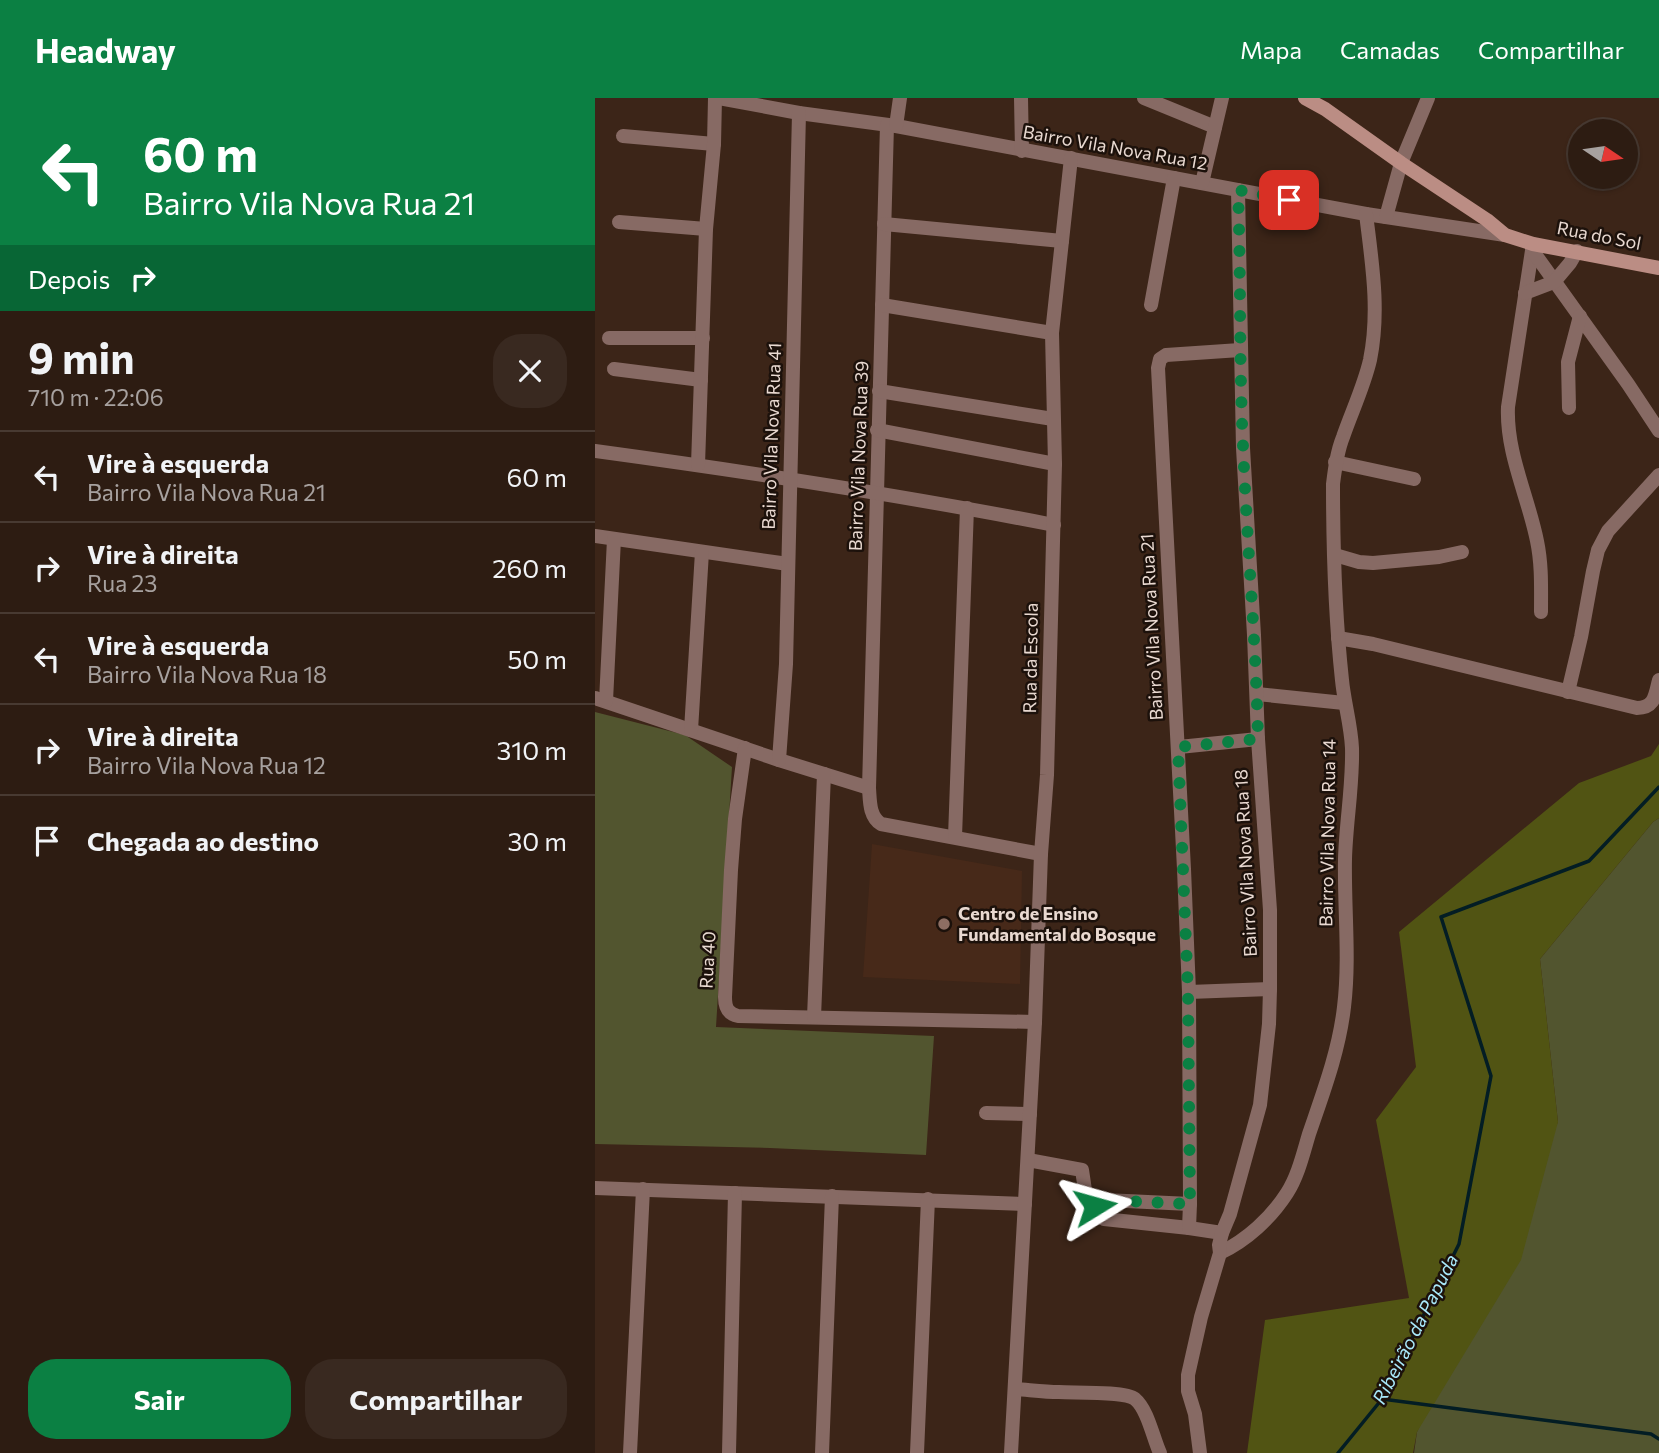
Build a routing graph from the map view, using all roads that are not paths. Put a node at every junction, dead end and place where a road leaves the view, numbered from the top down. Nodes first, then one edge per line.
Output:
1 (717, 98) edge
2 (900, 98) edge
3 (1021, 98) edge
4 (1144, 98) edge
5 (1222, 98) edge
6 (1305, 98) edge
7 (1428, 98) edge
8 (1328, 103) edge
9 (799, 113) junction
10 (891, 125) junction
11 (1215, 127) junction
12 (623, 136) dead end
13 (713, 144) junction
14 (1022, 150) junction
15 (1071, 158) junction
16 (1401, 163) junction
17 (1174, 178) junction
18 (1202, 183) junction
19 (1238, 190) junction
20 (1366, 214) junction
21 (1386, 217) junction
22 (619, 222) dead end
23 (884, 224) junction
24 (706, 229) junction
25 (1504, 235) junction
26 (1062, 241) junction
27 (1532, 247) junction
28 (1577, 251) junction
29 (1659, 268) edge
30 (1554, 282) junction
31 (1525, 293) junction
32 (883, 305) junction
33 (1151, 305) dead end
34 (1580, 316) junction
35 (1052, 332) junction
36 (609, 338) dead end
37 (703, 338) junction
38 (1240, 350) junction
39 (614, 369) dead end
40 (701, 380) junction
41 (879, 391) junction
42 (1569, 408) dead end
43 (1053, 419) junction
44 (877, 430) junction
45 (1659, 431) edge
46 (595, 452) edge
47 (1335, 462) junction
48 (1055, 464) junction
49 (698, 465) junction
50 (1659, 475) edge
51 (1414, 479) dead end
52 (791, 480) junction
53 (877, 493) junction
54 (967, 508) junction
55 (1054, 525) junction
56 (595, 536) edge
57 (614, 539) junction
58 (702, 552) junction
59 (1462, 552) dead end
60 (1335, 555) junction
61 (788, 564) junction
62 (1541, 612) dead end
63 (1338, 638) junction
64 (1659, 680) edge
65 (1568, 692) junction
66 (1257, 694) junction
67 (601, 699) edge
68 (1344, 703) junction
69 (691, 730) junction
70 (1258, 739) junction
71 (1178, 747) junction
72 (745, 748) junction
73 (779, 760) junction
74 (824, 774) junction
75 (869, 788) junction
76 (955, 837) junction
77 (1041, 854) junction
78 (1270, 989) junction
79 (1188, 992) junction
80 (814, 1017) junction
81 (1035, 1022) junction
82 (986, 1113) dead end
83 (1030, 1114) junction
84 (1028, 1160) junction
85 (595, 1188) edge
86 (643, 1189) junction
87 (735, 1193) junction
88 (832, 1196) junction
89 (928, 1199) junction
90 (1025, 1204) junction
91 (1190, 1204) junction
92 (1095, 1205) junction
93 (1189, 1228) junction
94 (1222, 1233) junction
95 (1220, 1253) junction
96 (1016, 1389) junction
97 (630, 1453) edge
98 (729, 1453) edge
99 (822, 1453) edge
100 (917, 1453) edge
101 (1011, 1453) edge
102 (1160, 1453) edge
103 (1201, 1453) edge

1 - 9 street, Bairro Vila Nova Rua 12
1 - 13 street
2 - 10 street, Bairro Vila Nova Rua 39
3 - 14 street
4 - 11 street
5 - 11 street
6 - 8 street
7 - 16 street
8 - 16 street
9 - 10 street, Bairro Vila Nova Rua 12
9 - 52 street, Bairro Vila Nova Rua 41
10 - 14 street, Bairro Vila Nova Rua 12
10 - 23 street, Bairro Vila Nova Rua 39
11 - 18 street
12 - 13 street
13 - 24 street
14 - 15 street, Bairro Vila Nova Rua 12
15 - 17 street, Bairro Vila Nova Rua 12
15 - 26 street, Rua da Escola
16 - 21 street
16 - 25 street
17 - 18 street, Bairro Vila Nova Rua 12
17 - 33 street
18 - 19 street, Bairro Vila Nova Rua 12
19 - 20 street, Bairro Vila Nova Rua 12
19 - 38 street, Bairro Vila Nova Rua 18
20 - 21 street, Bairro Vila Nova Rua 12
20 - 47 street, Bairro Vila Nova Rua 14
21 - 25 street, Bairro Vila Nova Rua 12
22 - 24 street
23 - 26 street
23 - 32 street, Bairro Vila Nova Rua 39
24 - 37 street
25 - 27 street, Rua do Sol
26 - 35 street, Rua da Escola
27 - 28 street, Rua do Sol
27 - 30 street
27 - 31 street
28 - 29 street, Rua do Sol
28 - 30 street
30 - 31 street
30 - 34 street
31 - 62 street
32 - 35 street
32 - 41 street, Bairro Vila Nova Rua 39
34 - 42 street
34 - 45 street
35 - 43 street, Rua da Escola
36 - 37 street
37 - 40 street
38 - 66 street, Bairro Vila Nova Rua 18
38 - 71 street, Bairro Vila Nova Rua 21
39 - 40 street
40 - 49 street
41 - 43 street
41 - 44 street, Bairro Vila Nova Rua 39
43 - 48 street, Rua da Escola
44 - 48 street
44 - 53 street, Bairro Vila Nova Rua 39
46 - 49 street
47 - 51 street
47 - 60 street, Bairro Vila Nova Rua 14
48 - 55 street, Rua da Escola
49 - 52 street
50 - 65 street
52 - 53 street
52 - 61 street, Bairro Vila Nova Rua 41
53 - 54 street
53 - 75 street, Bairro Vila Nova Rua 39
54 - 55 street
54 - 76 street
55 - 77 street, Rua da Escola
56 - 57 street
57 - 58 street
57 - 67 street
58 - 61 street
58 - 69 street
59 - 60 street
60 - 63 street, Bairro Vila Nova Rua 14
61 - 73 street, Bairro Vila Nova Rua 41
63 - 65 street
63 - 68 street, Bairro Vila Nova Rua 14
64 - 65 street
66 - 68 street
66 - 70 street, Bairro Vila Nova Rua 18
67 - 69 street
68 - 95 street, Bairro Vila Nova Rua 14
69 - 72 street
70 - 71 street
70 - 78 street, Bairro Vila Nova Rua 18
71 - 79 street, Bairro Vila Nova Rua 21
72 - 73 street
72 - 80 street, Rua 40
73 - 74 street
74 - 75 street
74 - 80 street
75 - 76 street, Bairro Vila Nova Rua 39
76 - 77 street
77 - 81 street, Rua da Escola
78 - 79 street
78 - 94 street, Bairro Vila Nova Rua 18
79 - 91 street, Bairro Vila Nova Rua 21
80 - 81 street
81 - 83 street, Rua da Escola
82 - 83 street
83 - 84 street, Rua da Escola
84 - 90 street, Rua da Escola
84 - 92 street
85 - 86 street
86 - 87 street
86 - 97 street
87 - 88 street
87 - 98 street
88 - 89 street
88 - 99 street
89 - 90 street
89 - 100 street
90 - 96 street, Rua da Escola
91 - 92 street
91 - 93 street, Bairro Vila Nova Rua 21
92 - 93 street
93 - 94 street
94 - 95 street, Bairro Vila Nova Rua 18
95 - 103 street, Bairro Vila Nova Rua 18
96 - 101 street, Rua da Escola
96 - 102 street

